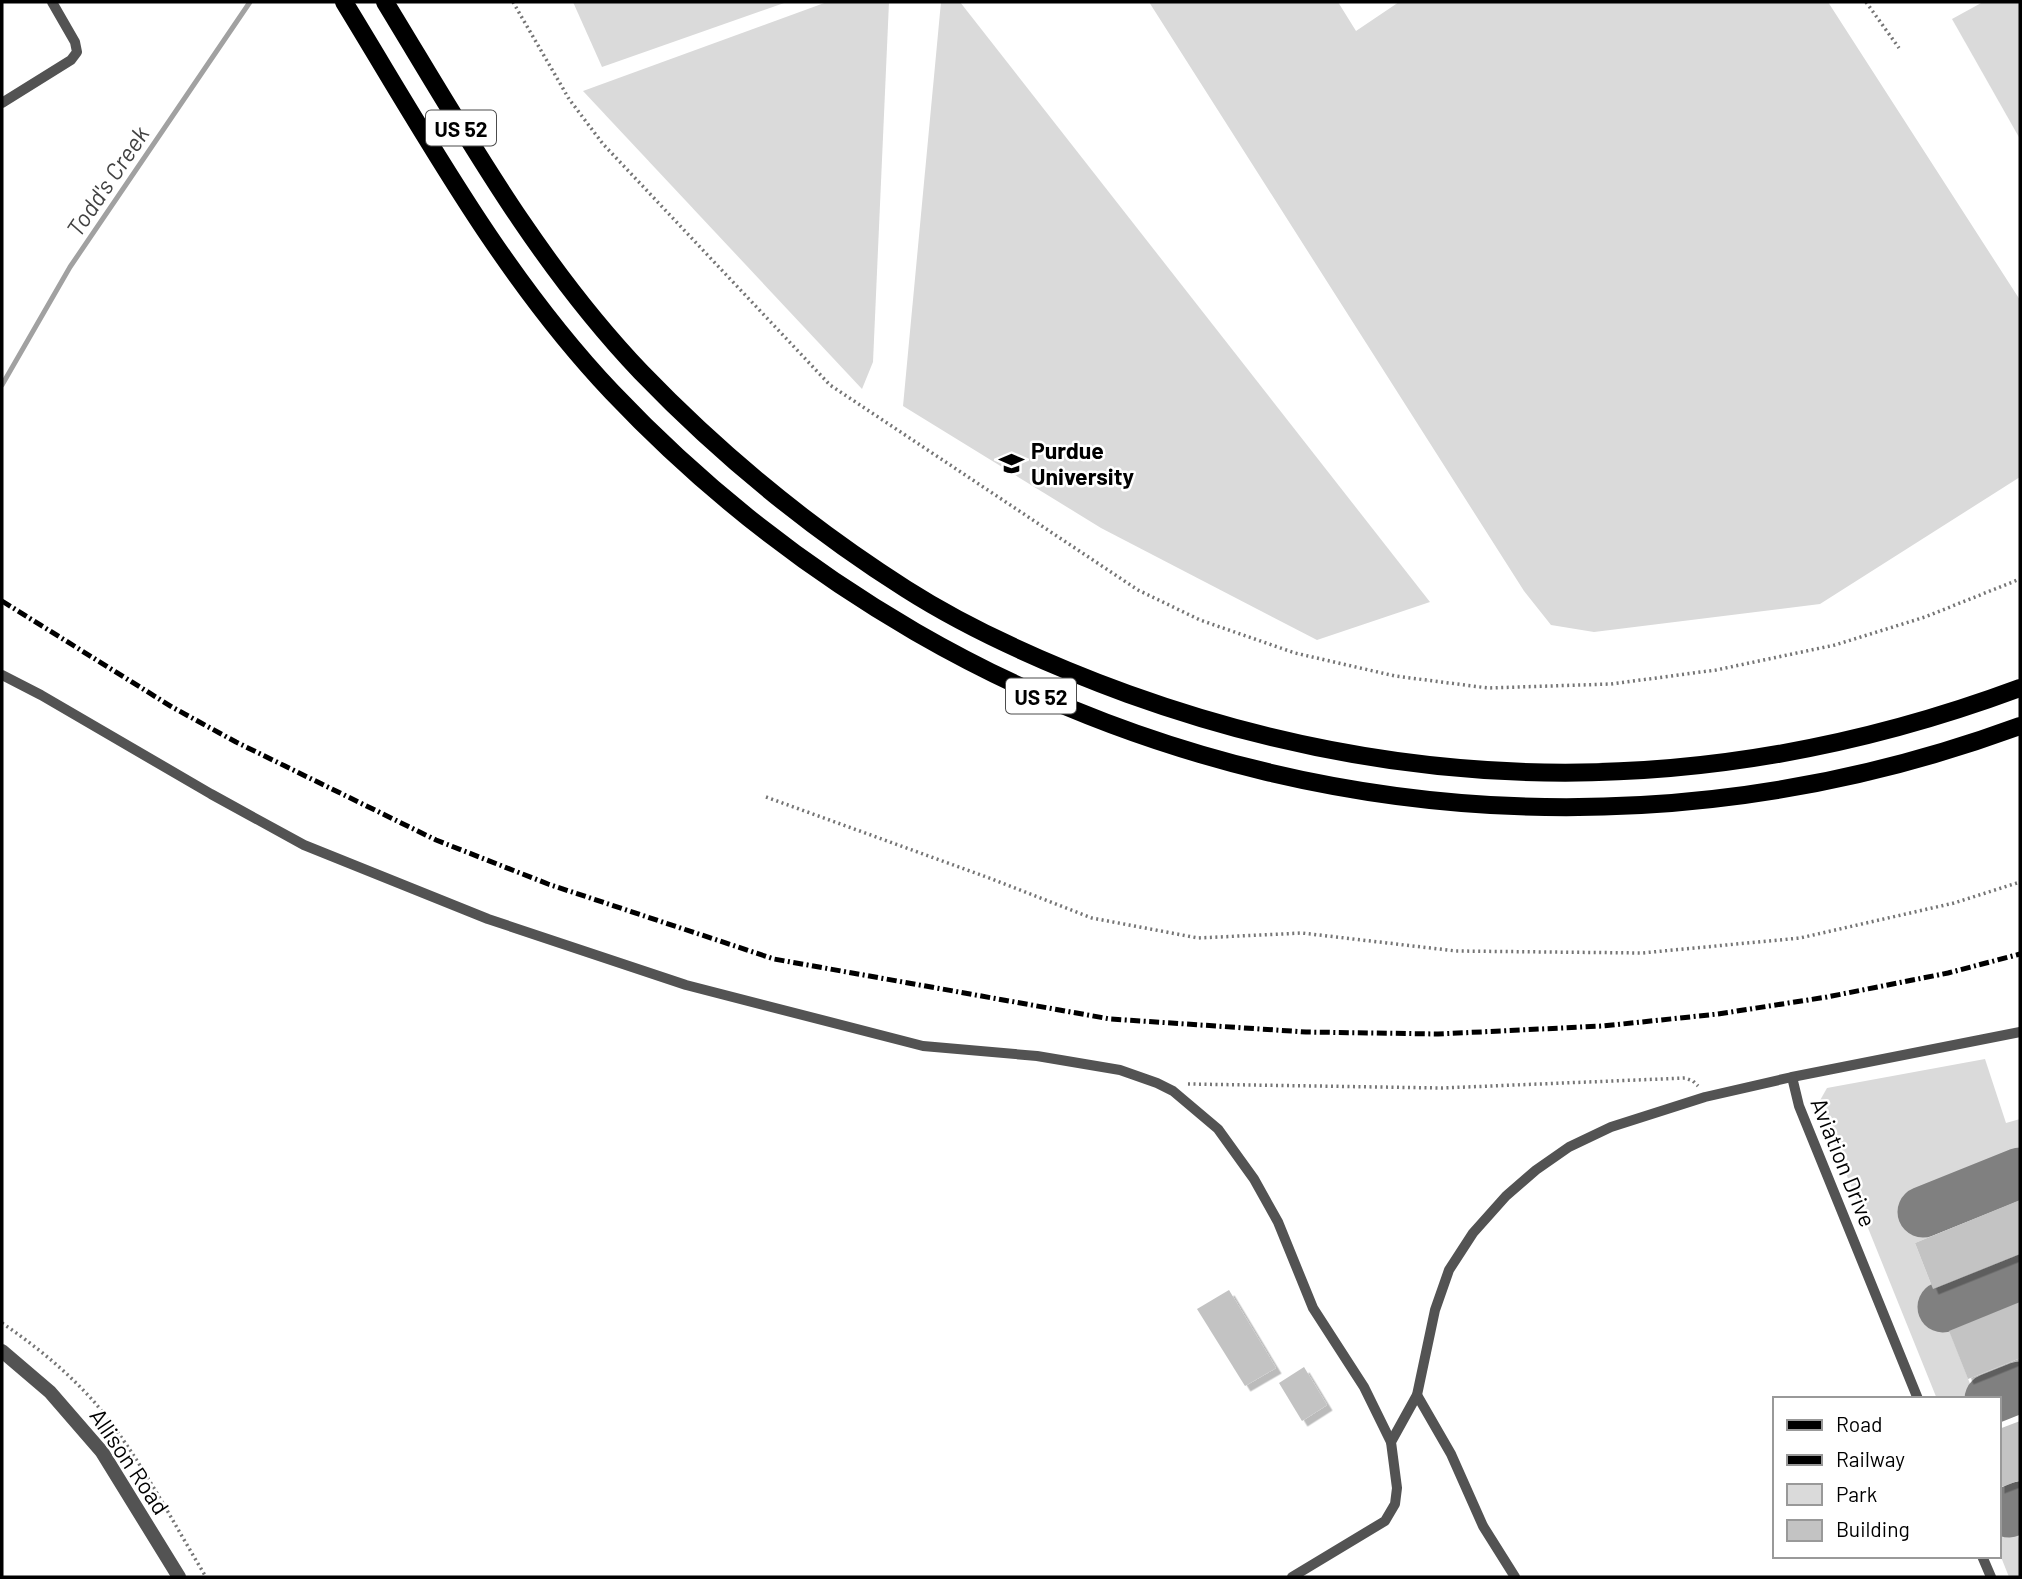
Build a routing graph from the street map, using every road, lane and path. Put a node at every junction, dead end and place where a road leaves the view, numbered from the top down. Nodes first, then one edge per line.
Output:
1 (52, 2) edge
2 (344, 2) edge
3 (385, 2) edge
4 (513, 2) edge
5 (1866, 2) edge
6 (1899, 48) dead end
7 (2, 103) edge
8 (2020, 579) edge
9 (2, 676) edge
10 (2020, 688) edge
11 (2020, 726) edge
12 (766, 797) dead end
13 (2020, 882) edge
14 (2020, 1032) edge
15 (1792, 1077) junction
16 (1173, 1091) junction
17 (1705, 1097) junction
18 (2, 1351) edge
19 (1417, 1395) junction
20 (1917, 1397) edge
21 (1391, 1442) junction
22 (1983, 1558) edge
23 (179, 1577) edge
24 (1292, 1577) edge
25 (1515, 1577) edge
26 (1991, 1577) edge

1 - 7 lane
2 - 11 main road, US 52
3 - 10 main road, US 52
4 - 8 path
5 - 6 path
9 - 16 lane
12 - 13 path
14 - 15 lane, Aviation Drive
15 - 17 lane
15 - 20 lane, Aviation Drive
16 - 17 path
16 - 21 lane
17 - 19 lane
18 - 23 street, Allison Road
19 - 21 lane
19 - 25 lane
21 - 24 lane
22 - 26 lane

